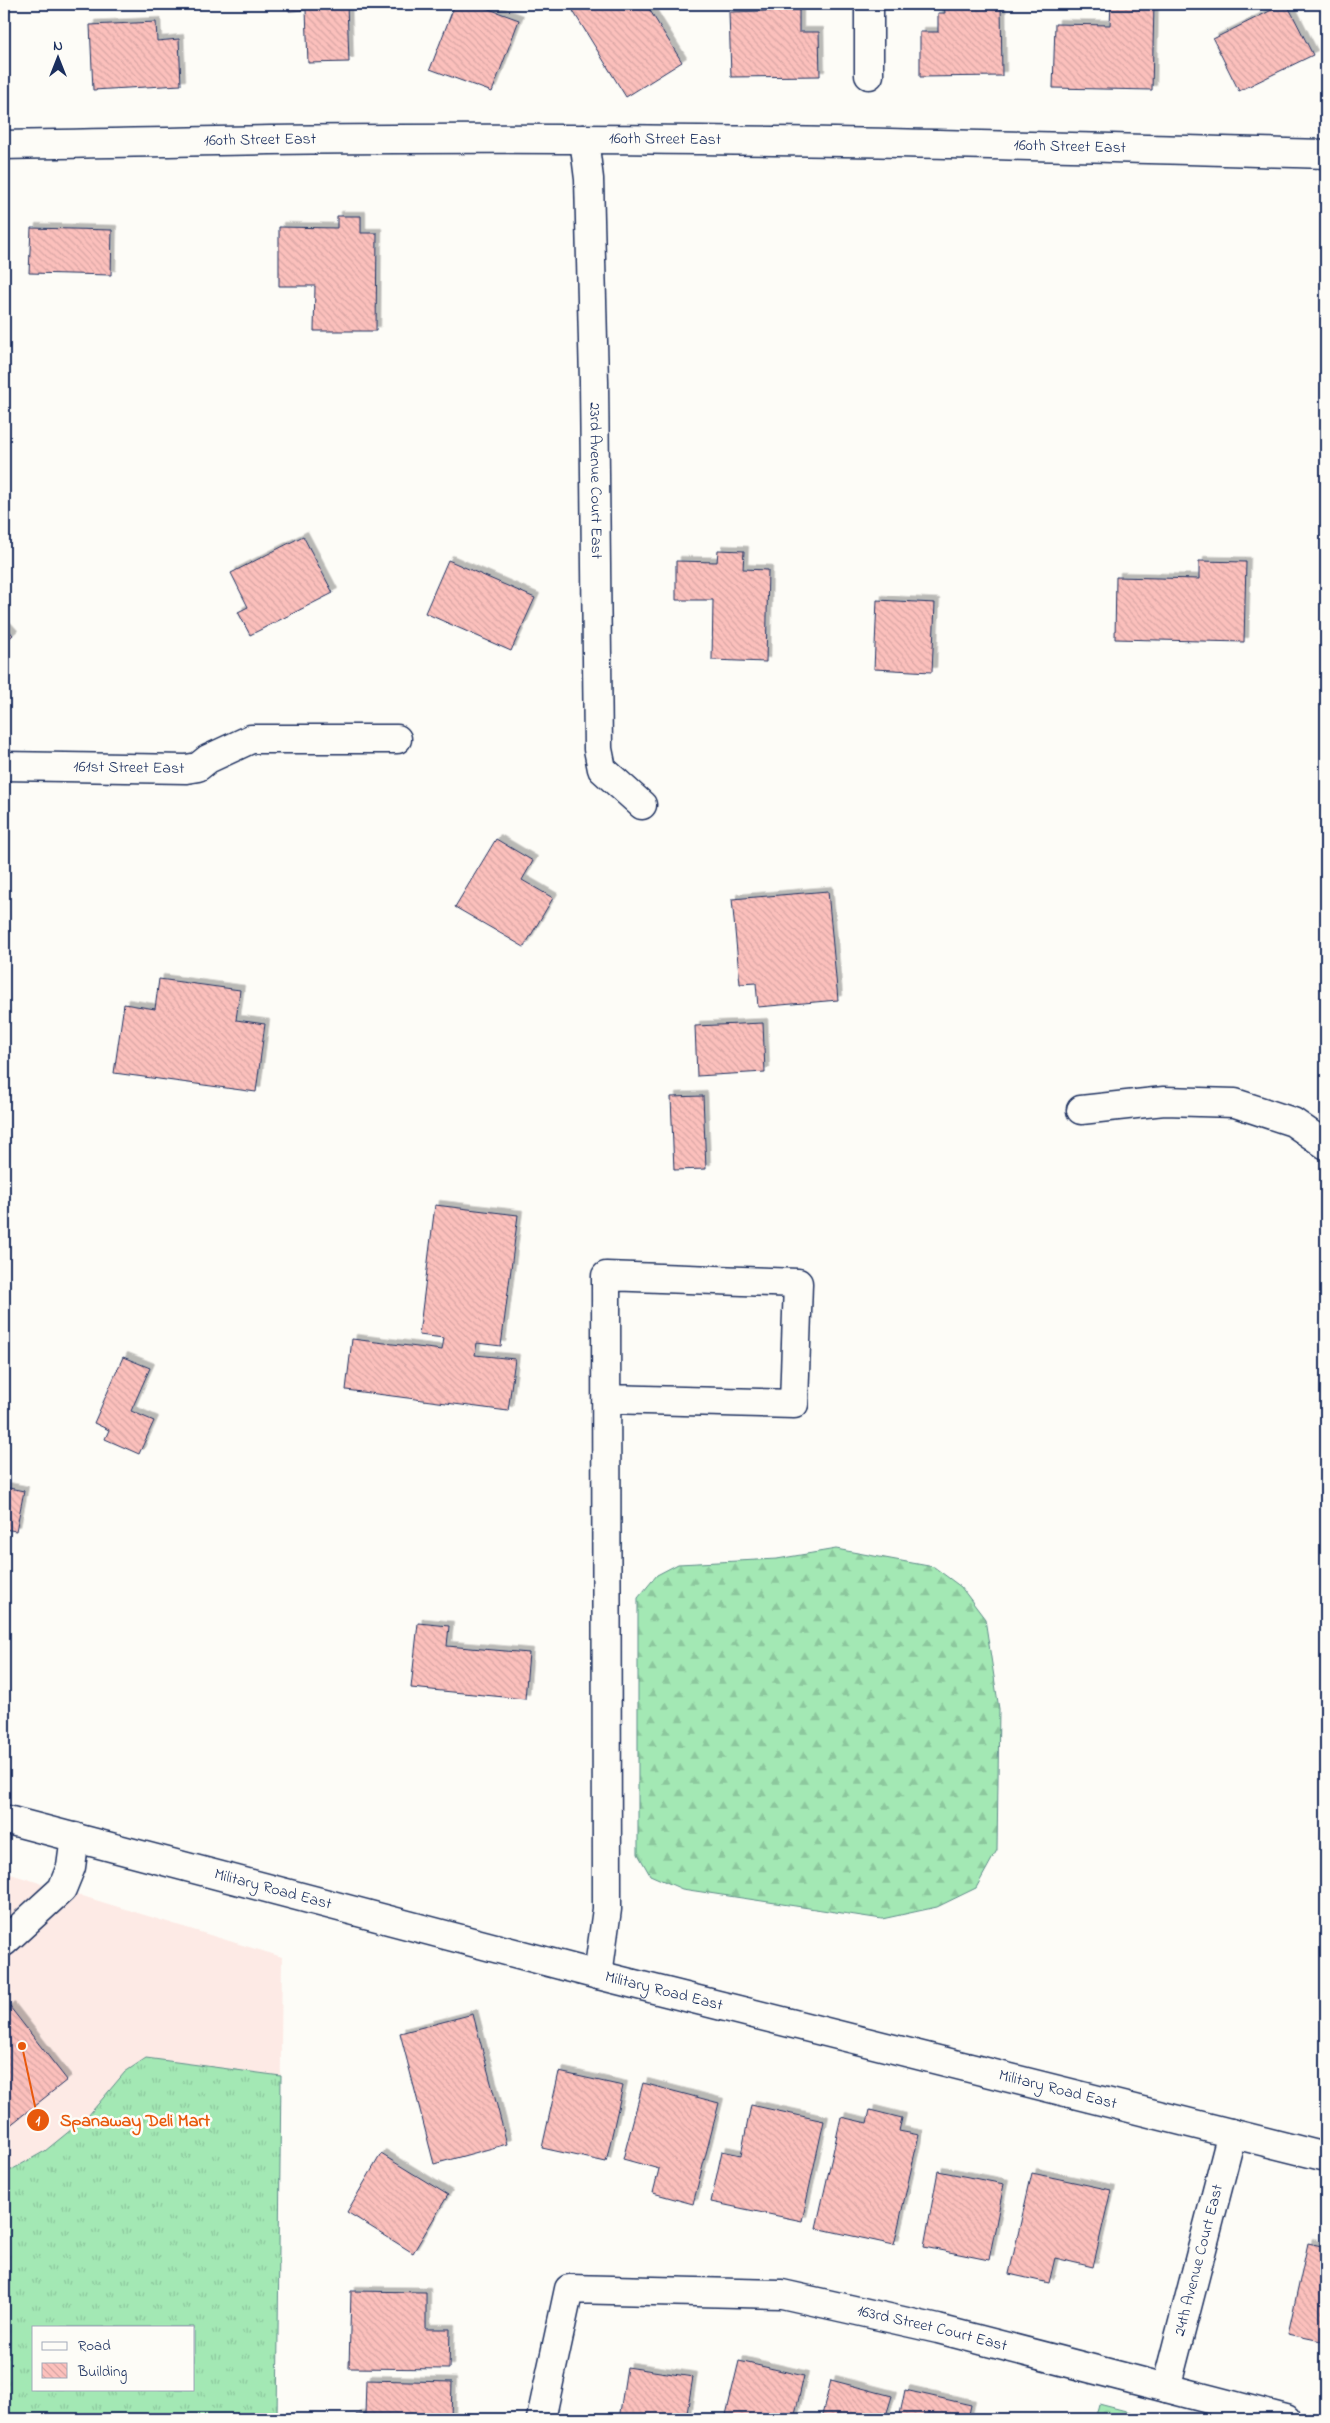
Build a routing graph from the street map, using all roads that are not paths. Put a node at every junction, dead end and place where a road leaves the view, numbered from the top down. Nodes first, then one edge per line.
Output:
1 (869, 4) edge
2 (869, 75) dead end
3 (584, 139) junction
4 (4, 145) edge
5 (1326, 154) edge
6 (397, 739) dead end
7 (4, 766) edge
8 (642, 805) dead end
9 (1081, 1110) dead end
10 (1326, 1145) edge
11 (607, 1399) junction
12 (4, 1819) edge
13 (75, 1837) junction
14 (4, 1942) edge
15 (598, 1975) junction
16 (1232, 2133) junction
17 (1326, 2157) edge
18 (1166, 2388) junction
19 (541, 2419) edge
20 (1286, 2419) edge

1 - 2 street
3 - 4 street, 160th Street East
3 - 5 street, 160th Street East
3 - 8 street, 23rd Avenue Court East
6 - 7 street, 161st Street East
9 - 10 street
11 - 11 street
11 - 15 street
12 - 13 street, Military Road East
13 - 14 street
13 - 15 street, Military Road East
15 - 16 street, Military Road East
16 - 17 street, Military Road East
16 - 18 street, 24th Avenue Court East
18 - 19 street, 163rd Street Court East
18 - 20 street, 163rd Street Court East

